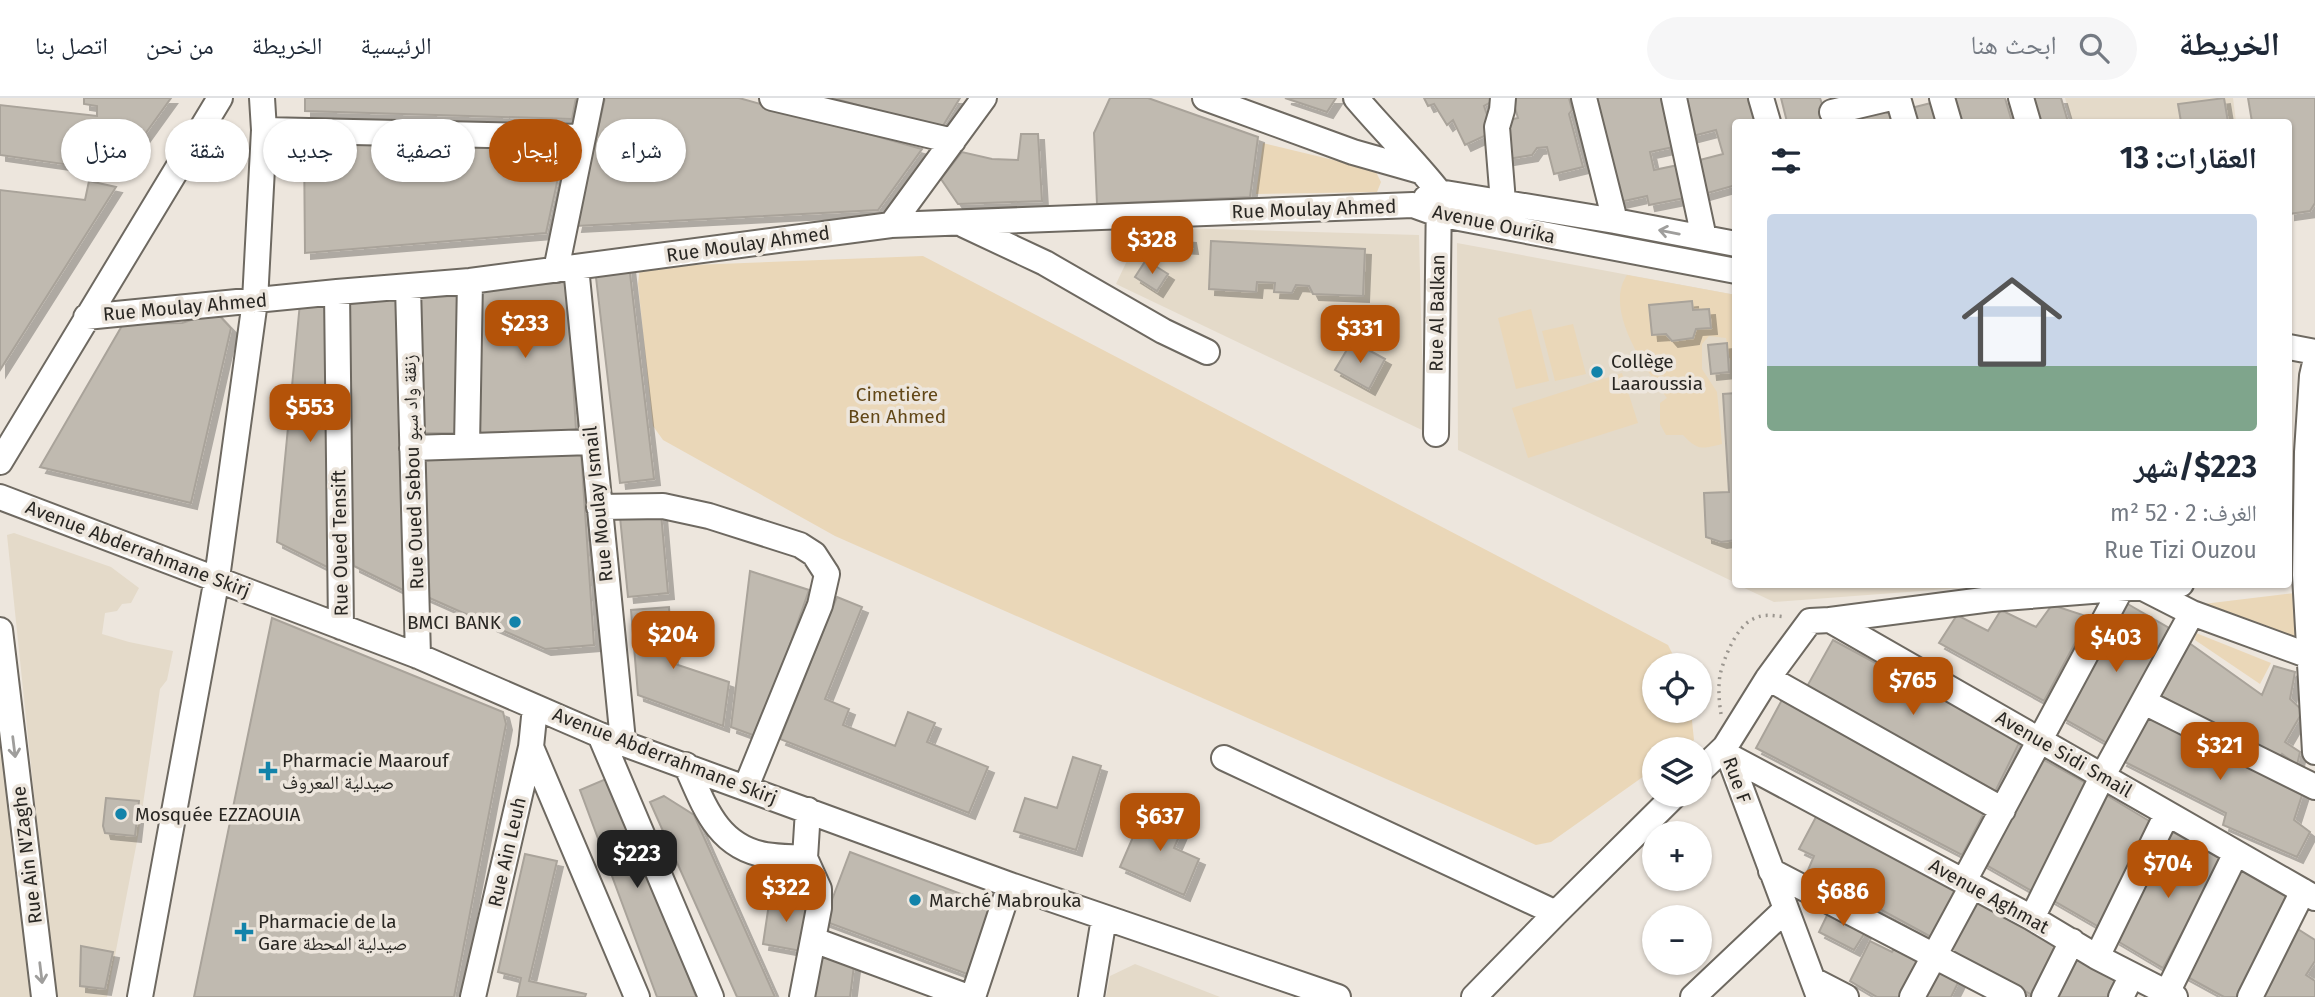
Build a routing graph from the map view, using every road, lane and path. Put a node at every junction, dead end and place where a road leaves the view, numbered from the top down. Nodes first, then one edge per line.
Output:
1 (220, 98) edge
2 (261, 98) edge
3 (591, 98) edge
4 (772, 98) edge
5 (984, 98) edge
6 (1205, 98) edge
7 (1356, 98) edge
8 (1503, 98) edge
9 (1584, 98) edge
10 (1674, 98) edge
11 (1761, 98) edge
12 (1891, 98) edge
13 (1898, 98) edge
14 (1942, 98) edge
15 (2021, 98) edge
16 (1832, 112) dead end
17 (263, 119) edge
18 (1767, 119) edge
19 (1904, 119) edge
20 (1948, 119) edge
21 (2027, 119) edge
22 (357, 132) edge
23 (489, 135) edge
24 (582, 137) edge
25 (953, 141) junction
26 (263, 149) edge
27 (1423, 172) junction
28 (577, 182) edge
29 (1503, 202) junction
30 (1439, 203) junction
31 (1413, 205) joint
32 (1615, 221) junction
33 (960, 223) junction
34 (891, 225) junction
35 (1704, 239) junction
36 (1732, 243) edge
37 (566, 269) junction
38 (1732, 270) edge
39 (470, 281) junction
40 (408, 287) junction
41 (337, 292) junction
42 (255, 301) junction
43 (86, 317) junction
44 (2292, 350) edge
45 (1207, 352) dead end
46 (2309, 368) edge
47 (2292, 432) edge
48 (1436, 435) dead end
49 (592, 442) junction
50 (467, 445) junction
51 (412, 448) junction
52 (2311, 453) edge
53 (0, 462) edge
54 (0, 496) edge
55 (598, 508) junction
56 (2297, 576) edge
57 (217, 578) junction
58 (2132, 588) junction
59 (2192, 612) junction
60 (1820, 621) junction
61 (341, 627) junction
62 (0, 630) edge
63 (418, 656) junction
64 (2312, 657) edge
65 (1768, 678) junction
66 (2144, 702) junction
67 (535, 707) junction
68 (611, 738) junction
69 (2041, 740) junction
70 (531, 747) junction
71 (2315, 751) edge
72 (1727, 752) junction
73 (1224, 758) dead end
74 (1712, 763) edge
75 (686, 765) junction
76 (2102, 777) junction
77 (746, 787) junction
78 (2315, 787) edge
79 (1663, 807) edge
80 (808, 810) junction
81 (2003, 810) junction
82 (2167, 814) junction
83 (2236, 853) junction
84 (805, 858) junction
85 (1771, 870) junction
86 (1968, 884) junction
87 (1010, 885) junction
88 (2309, 895) edge
89 (1785, 910) junction
90 (1556, 913) junction
91 (1104, 918) junction
92 (2032, 918) junction
93 (814, 940) junction
94 (2072, 942) junction
95 (1935, 955) junction
96 (2097, 957) junction
97 (2132, 975) junction
98 (1970, 987) edge
99 (1816, 988) edge
100 (2171, 995) edge
101 (44, 997) edge
102 (140, 997) edge
103 (473, 997) edge
104 (637, 997) edge
105 (711, 997) edge
106 (802, 997) edge
107 (968, 997) edge
108 (974, 997) edge
109 (1091, 997) edge
110 (1338, 997) edge
111 (1474, 997) edge
112 (1693, 997) edge
113 (1846, 997) edge
114 (1912, 997) edge
115 (2013, 997) edge
116 (2043, 997) edge
117 (2121, 997) edge
118 (2250, 997) edge

1 - 43 street
2 - 17 street
3 - 24 street, Rue Moulay Ismail
4 - 25 street
5 - 25 street
6 - 27 street
7 - 27 street
8 - 29 street
9 - 32 street
10 - 35 street
11 - 18 street
12 - 16 street
13 - 19 street
14 - 20 street
15 - 21 street
22 - 23 street
25 - 34 street
26 - 42 street
27 - 30 street
28 - 37 street, Rue Moulay Ismail
29 - 30 street, Avenue Ourika
29 - 32 street, Avenue Ourika
30 - 31 street, Avenue Ourika
30 - 38 street, Avenue Ourika
30 - 48 street, Rue Al Balkan
31 - 33 street, Rue Moulay Ahmed
35 -> 32 street, Avenue Ourika
33 - 34 street, Rue Moulay Ahmed
33 - 45 street
34 - 37 street, Rue Moulay Ahmed
35 - 36 street, Avenue Ourika
37 - 39 street, Rue Moulay Ahmed
37 - 49 street, Rue Moulay Ismail
39 - 40 street, Rue Moulay Ahmed
39 - 50 street
40 - 41 street, Rue Moulay Ahmed
40 - 51 street, Rue Oued Sebou زنقة واد سبو
41 - 42 street, Rue Moulay Ahmed
41 - 61 street, Rue Oued Tensift
42 - 43 street, Rue Moulay Ahmed
42 - 57 street
43 - 53 street
44 - 46 street
46 - 52 street
47 - 52 street
49 - 50 street
49 - 55 street, Rue Moulay Ismail
50 - 51 street
51 - 63 street, Rue Oued Sebou زنقة واد سبو
52 - 56 street
54 - 57 street, Avenue Abderrahmane Skirj
55 - 68 street, Rue Moulay Ismail
55 - 77 street
56 - 64 street
57 - 61 street, Avenue Abderrahmane Skirj
57 - 102 street
58 - 59 street
58 - 60 street
58 - 69 street
59 - 64 street
59 - 66 street
60 - 65 street
60 - 69 street, Avenue Sidi Smail
60 - 72 path, Rue F
61 - 63 street, Avenue Abderrahmane Skirj
62 -> 101 street, Rue Ain N'Zaghe
63 - 67 street, Avenue Abderrahmane Skirj
64 - 71 street
65 - 72 street
65 - 81 street
66 - 76 street
66 - 78 street
67 - 68 street, Avenue Abderrahmane Skirj
67 - 70 street, Rue Ain Leuh
68 - 75 street, Avenue Abderrahmane Skirj
68 - 105 street, Rue Moulay Ismail
69 - 76 street, Avenue Sidi Smail
69 - 81 street
70 - 103 street, Rue Ain Leuh
70 - 104 street
72 - 74 street
72 - 85 street, Rue F
72 - 86 street, Avenue Aghmat
73 - 90 street
75 - 77 street, Avenue Abderrahmane Skirj
75 - 84 street
76 - 82 street, Avenue Sidi Smail
76 - 92 street
77 - 80 street, Avenue Abderrahmane Skirj
79 - 90 street
80 - 84 street
80 - 87 street, Avenue Abderrahmane Skirj
81 - 86 street
82 - 83 street, Avenue Sidi Smail
82 - 96 street
83 - 88 street, Avenue Sidi Smail
83 - 100 street
84 - 93 street
85 - 89 street, Rue F
85 - 95 street
86 - 92 street, Avenue Aghmat
86 - 95 street
87 - 91 street, Avenue Abderrahmane Skirj
87 - 108 street
88 - 118 street
89 - 99 street, Rue F
89 - 112 street
90 - 111 street
91 - 109 street
91 - 110 street, Avenue Abderrahmane Skirj
92 - 94 street, Avenue Aghmat
93 - 106 street
93 - 107 street
94 - 96 street, Avenue Aghmat
94 - 116 street
95 - 98 street
95 - 114 street
96 - 97 street, Avenue Aghmat
97 - 100 street, Avenue Aghmat
97 - 117 street
98 - 115 street
99 - 113 street

